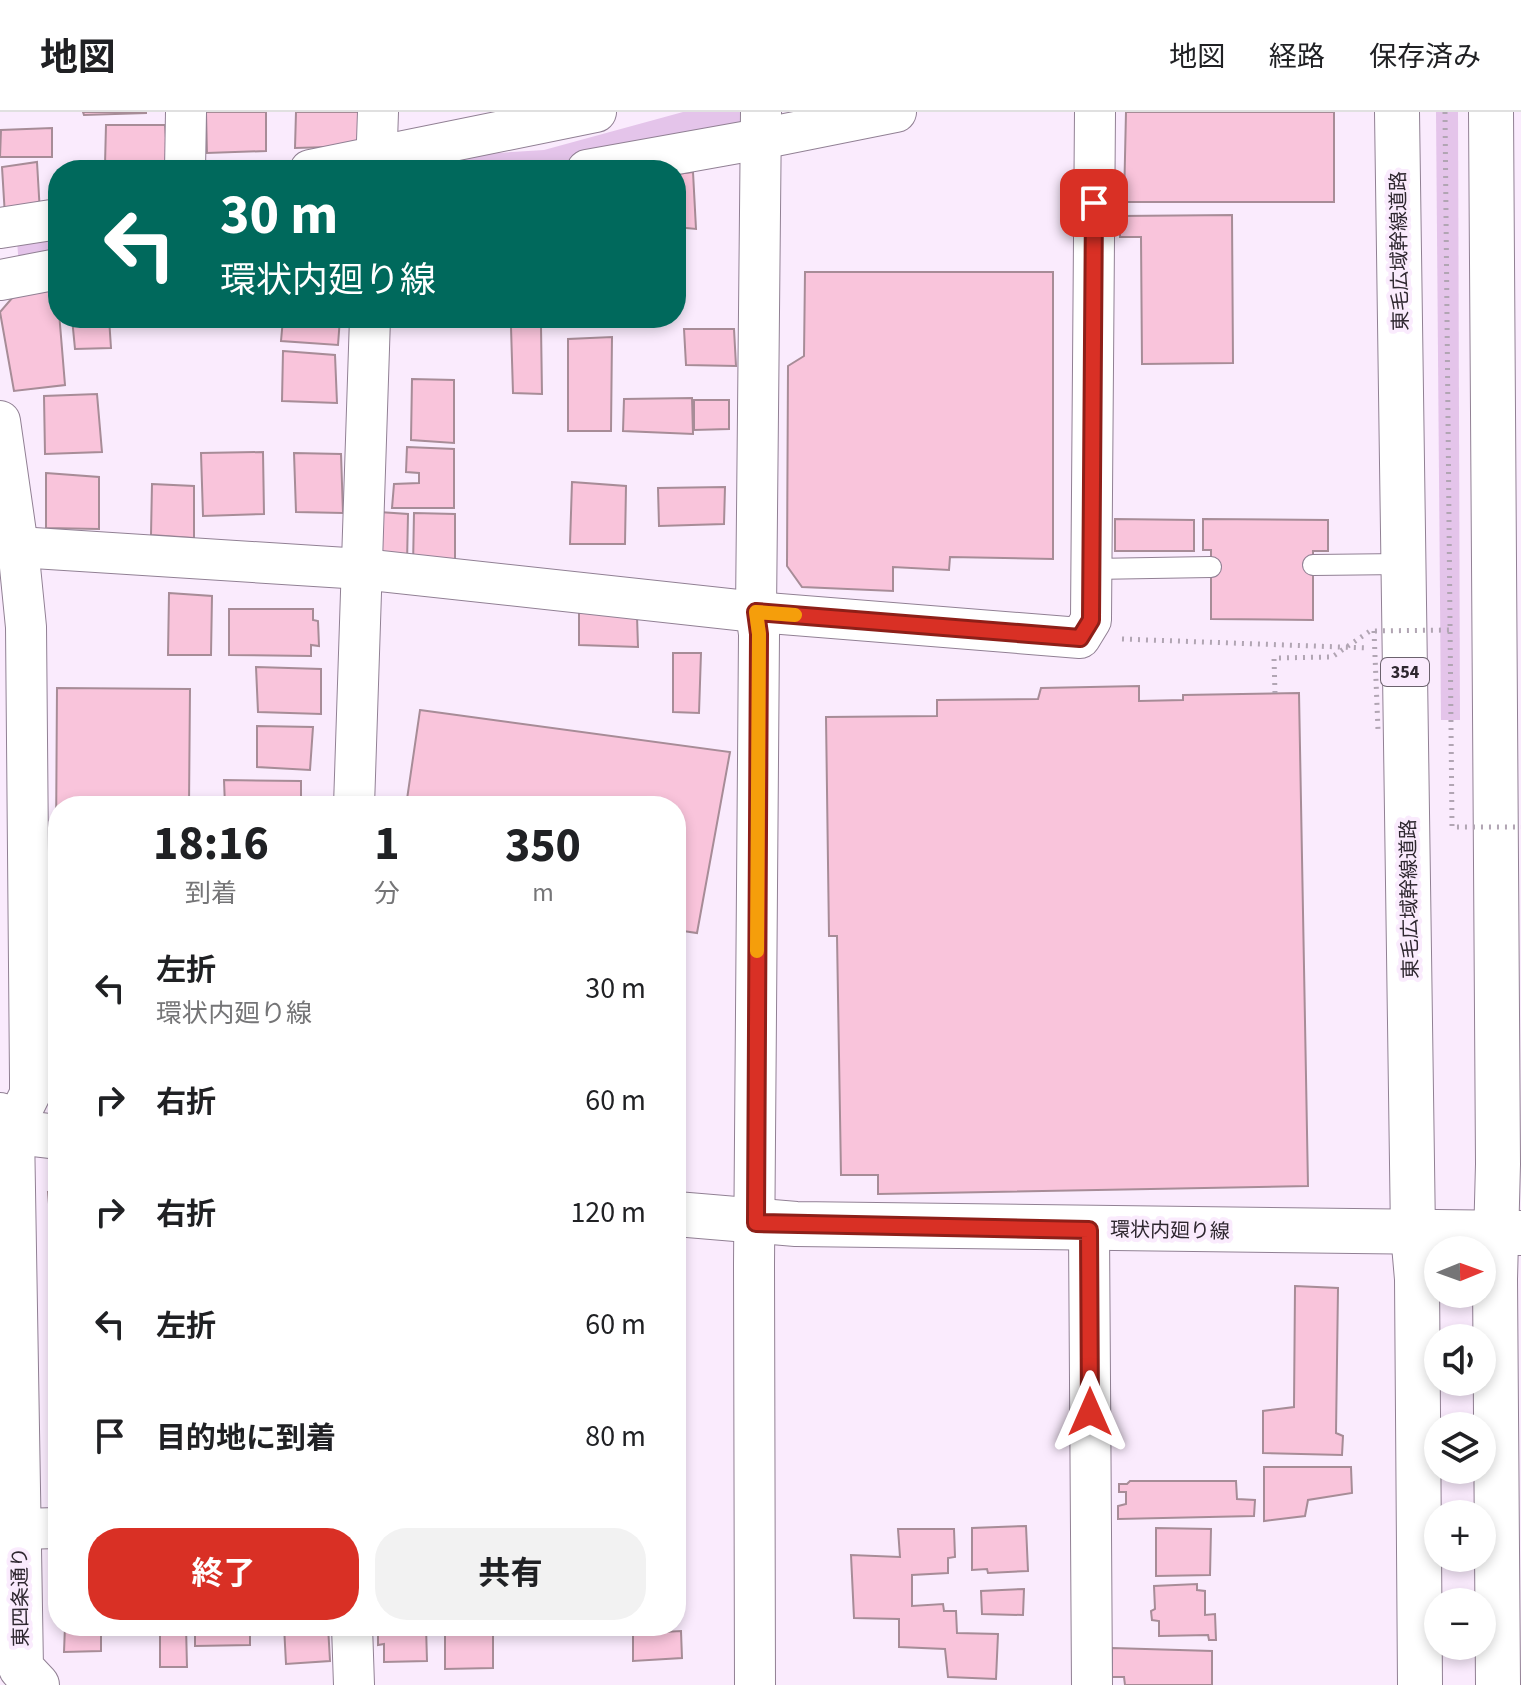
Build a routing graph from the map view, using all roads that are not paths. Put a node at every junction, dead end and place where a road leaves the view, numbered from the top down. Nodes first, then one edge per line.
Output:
1 (186, 112) edge
2 (378, 112) edge
3 (596, 112) edge
4 (896, 112) edge
5 (1095, 112) edge
6 (1397, 112) edge
7 (1491, 112) edge
8 (761, 126) edge
9 (185, 160) edge
10 (376, 160) edge
11 (385, 160) edge
12 (627, 160) edge
13 (48, 221) edge
14 (0, 228) edge
15 (48, 271) edge
16 (0, 280) edge
17 (370, 328) edge
18 (0, 421) edge
19 (9, 546) edge
20 (1402, 564) junction
21 (1313, 565) dead end
22 (1211, 567) dead end
23 (362, 569) junction
24 (1092, 569) junction
25 (756, 612) junction
26 (1508, 660) edge
27 (354, 796) edge
28 (4, 1124) edge
29 (48, 1135) edge
30 (686, 1215) edge
31 (756, 1223) junction
32 (1089, 1230) junction
33 (1413, 1233) junction
34 (1509, 1233) edge
35 (38, 1529) edge
36 (10, 1574) edge
37 (352, 1636) edge
38 (28, 1682) edge
39 (354, 1685) edge
40 (755, 1685) edge
41 (1092, 1685) edge
42 (1420, 1685) edge
43 (1498, 1685) edge

1 - 9 street
2 - 10 street
3 - 11 street
4 - 8 street
5 - 24 street
6 - 20 main road, 東毛広域幹線道路 / 354
7 - 26 main road
8 - 12 street
8 - 25 street
13 - 14 street
15 - 16 street
17 - 23 street
18 - 19 street
19 - 23 street
19 - 28 street
20 - 21 lane
20 - 33 main road, 東毛広域幹線道路 / 354
22 - 24 lane
23 - 25 street
23 - 27 street
24 - 25 street
25 - 31 street
26 - 34 main road
28 - 29 main road
28 - 35 main road, 東四条通り
30 - 31 main road, 環状内廻り線
31 - 32 main road, 環状内廻り線
31 - 40 street
32 - 33 main road, 環状内廻り線
32 - 41 street
33 - 34 main road, 環状内廻り線
33 - 42 main road, 東毛広域幹線道路 / 354
34 - 43 main road
35 - 36 main road, 東四条通り
36 - 38 main road, 東四条通り
37 - 39 street

